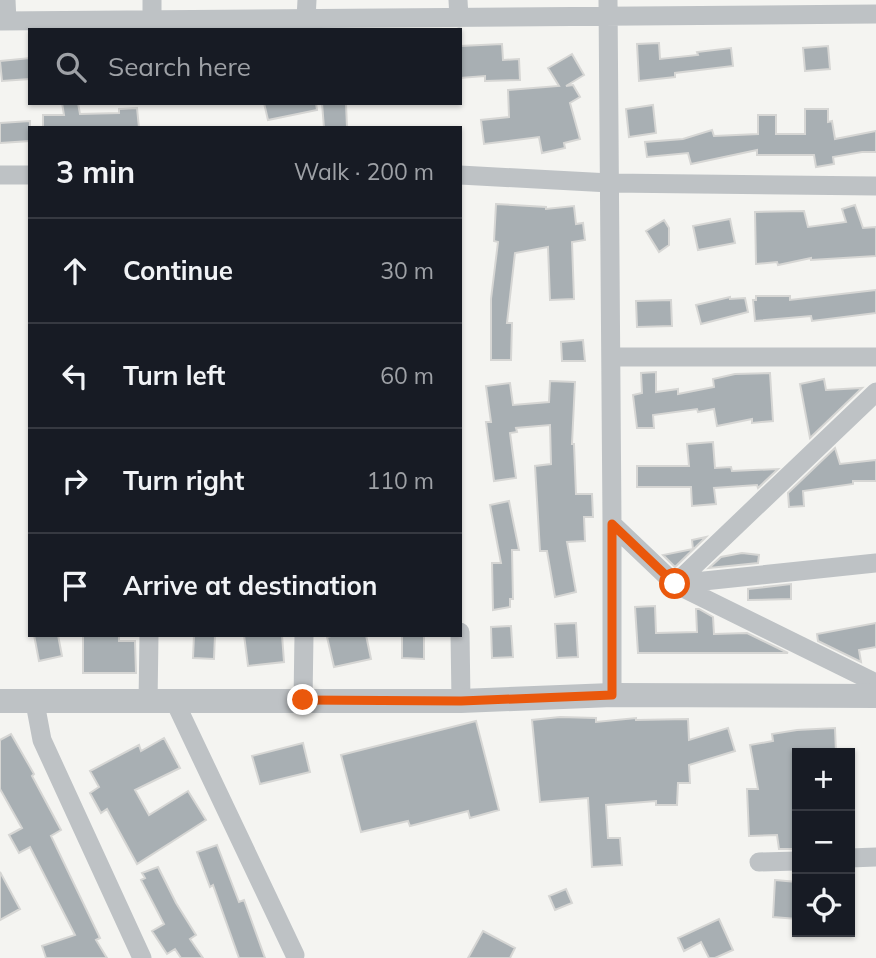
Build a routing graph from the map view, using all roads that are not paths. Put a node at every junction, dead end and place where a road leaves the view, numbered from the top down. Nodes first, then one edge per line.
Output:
1 (6, 0) edge
2 (152, 0) edge
3 (757, 7) edge
4 (459, 9) edge
5 (608, 9) edge
6 (307, 10) edge
7 (876, 14) edge
8 (152, 20) junction
9 (3, 21) edge
10 (0, 175) edge
11 (28, 175) edge
12 (462, 175) edge
13 (610, 183) junction
14 (876, 186) edge
15 (611, 357) junction
16 (876, 358) edge
17 (876, 392) edge
18 (612, 524) junction
19 (876, 563) edge
20 (675, 584) junction
21 (149, 637) edge
22 (304, 637) edge
23 (460, 637) edge
24 (876, 683) edge
25 (612, 695) junction
26 (876, 696) edge
27 (303, 700) junction
28 (0, 701) edge
29 (461, 701) junction
30 (175, 702) junction
31 (35, 703) junction
32 (148, 703) junction
33 (876, 857) edge
34 (855, 859) edge
35 (792, 861) edge
36 (759, 862) dead end
37 (295, 955) dead end
38 (142, 958) edge

1 - 9 street
2 - 8 street
3 - 5 street
3 - 7 street
4 - 5 street
4 - 6 street
5 - 13 street
6 - 8 street
8 - 9 street
10 - 11 street
12 - 13 street
13 - 14 street
13 - 15 street
15 - 16 street
15 - 18 street
17 - 20 street
18 - 20 street
18 - 25 street
19 - 20 street
20 - 24 street
21 - 32 street
22 - 27 street
23 - 29 street
25 - 26 street
25 - 29 street
27 - 29 street
27 - 30 street
28 - 31 street
30 - 32 street
30 - 37 street
31 - 32 street
31 - 38 street
33 - 34 street
35 - 36 street

